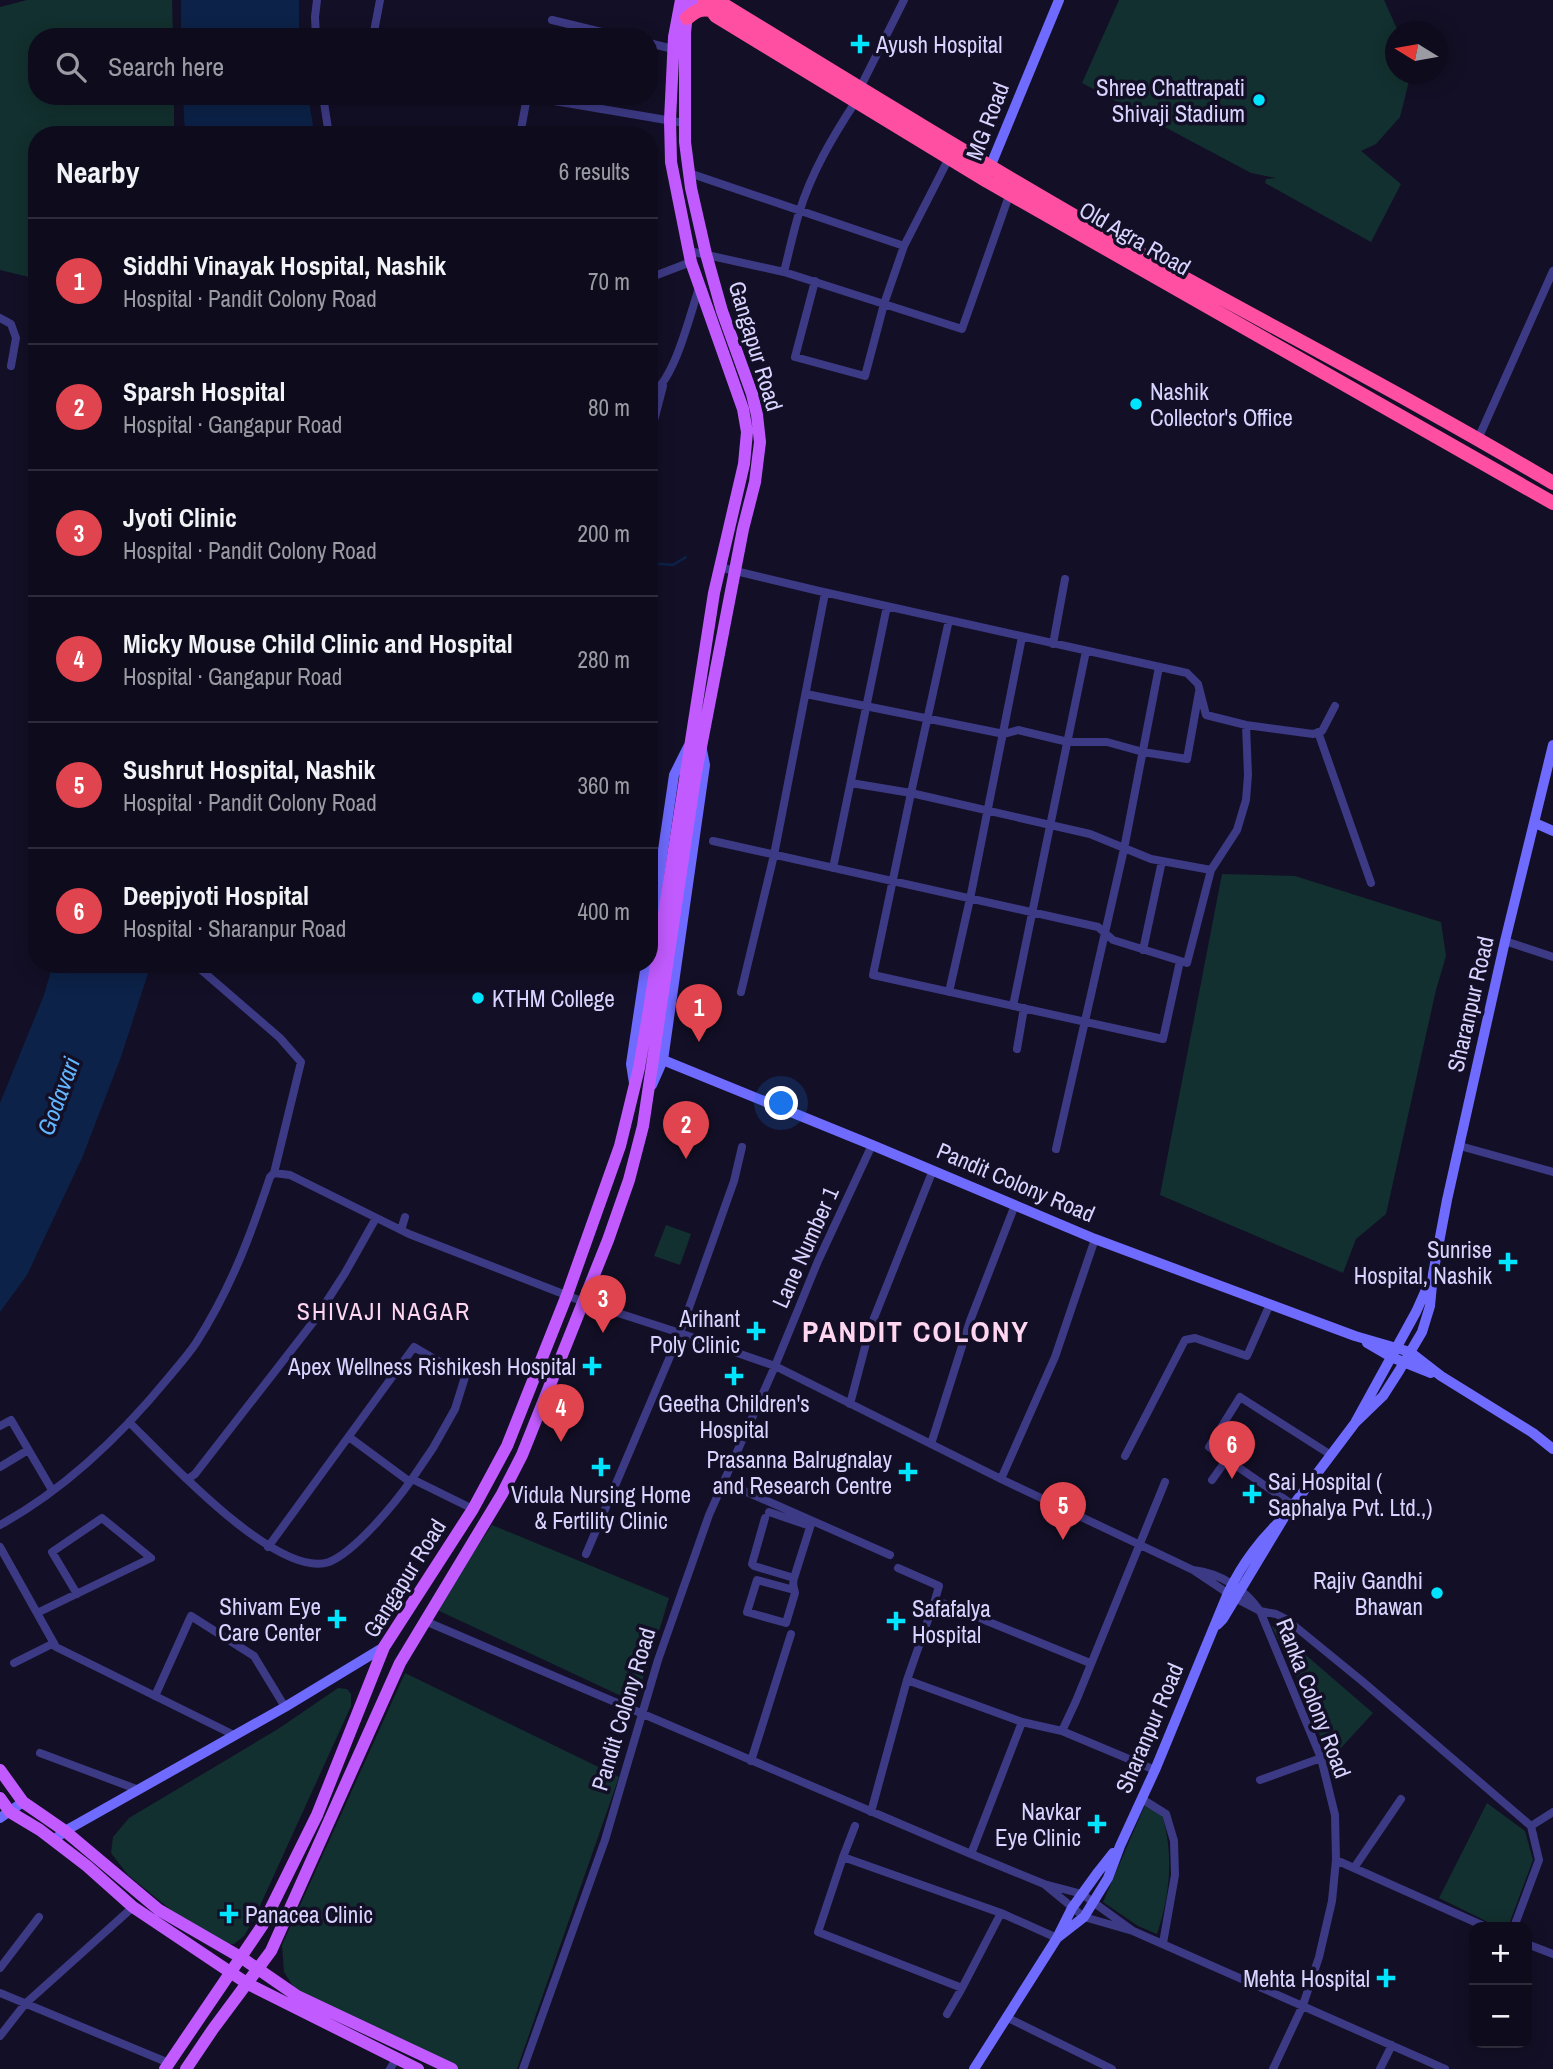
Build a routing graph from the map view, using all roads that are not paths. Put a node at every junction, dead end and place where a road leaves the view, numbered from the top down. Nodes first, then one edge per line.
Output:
1 (317, 0) edge
2 (380, 0) edge
3 (681, 0) edge
4 (693, 0) edge
5 (904, 0) edge
6 (1059, 0) edge
7 (712, 3) edge
8 (687, 18) junction
9 (552, 20) dead end
10 (315, 28) edge
11 (375, 28) edge
12 (585, 28) edge
13 (658, 45) edge
14 (673, 49) junction
15 (858, 95) junction
16 (324, 105) edge
17 (525, 105) edge
18 (576, 105) edge
19 (670, 120) junction
20 (684, 123) junction
21 (328, 126) edge
22 (521, 126) edge
23 (949, 158) junction
24 (689, 173) junction
25 (988, 173) junction
26 (1010, 193) junction
27 (799, 212) junction
28 (904, 246) junction
29 (706, 254) junction
30 (690, 257) junction
31 (1553, 271) edge
32 (784, 272) junction
33 (658, 273) edge
34 (815, 281) junction
35 (699, 288) junction
36 (884, 304) junction
37 (0, 318) edge
38 (11, 366) dead end
39 (663, 385) junction
40 (658, 389) edge
41 (658, 405) edge
42 (1478, 439) junction
43 (1553, 483) edge
44 (1553, 503) edge
45 (719, 567) junction
46 (735, 570) junction
47 (1065, 579) dead end
48 (825, 593) junction
49 (887, 606) junction
50 (949, 620) junction
51 (1022, 637) junction
52 (1053, 644) junction
53 (1086, 651) junction
54 (1160, 667) junction
55 (1200, 689) junction
56 (806, 694) junction
57 (866, 706) junction
58 (1335, 706) dead end
59 (928, 719) junction
60 (1246, 725) junction
61 (1318, 732) junction
62 (1004, 734) junction
63 (1068, 741) junction
64 (696, 742) junction
65 (1553, 745) edge
66 (1143, 752) junction
67 (850, 783) junction
68 (911, 793) junction
69 (988, 810) junction
70 (1535, 823) junction
71 (1052, 824) junction
72 (1553, 831) edge
73 (713, 841) dead end
74 (1124, 849) junction
75 (774, 855) junction
76 (1162, 861) junction
77 (833, 868) junction
78 (1211, 870) junction
79 (893, 881) junction
80 (1371, 883) dead end
81 (658, 884) edge
82 (970, 899) junction
83 (1034, 913) junction
84 (1106, 933) junction
85 (1505, 941) junction
86 (1143, 950) junction
87 (1553, 957) edge
88 (1180, 961) junction
89 (205, 973) edge
90 (645, 973) edge
91 (741, 992) dead end
92 (949, 992) junction
93 (1013, 1006) junction
94 (1024, 1008) junction
95 (1084, 1021) junction
96 (1017, 1049) dead end
97 (663, 1060) junction
98 (646, 1069) junction
99 (635, 1089) junction
100 (648, 1094) junction
101 (872, 1145) junction
102 (1460, 1146) junction
103 (742, 1147) dead end
104 (1056, 1149) dead end
105 (933, 1170) junction
106 (1553, 1172) edge
107 (274, 1173) junction
108 (1015, 1205) junction
109 (405, 1217) dead end
110 (376, 1218) junction
111 (401, 1230) junction
112 (1096, 1239) junction
113 (1433, 1274) junction
114 (567, 1295) junction
115 (584, 1301) junction
116 (1270, 1304) junction
117 (681, 1333) junction
118 (1404, 1333) junction
119 (1419, 1337) junction
120 (1381, 1347) junction
121 (1394, 1352) junction
122 (1410, 1352) junction
123 (1404, 1363) junction
124 (1420, 1365) junction
125 (775, 1366) junction
126 (1384, 1371) junction
127 (1395, 1377) junction
128 (850, 1404) junction
129 (129, 1422) junction
130 (1354, 1423) junction
131 (0, 1426) edge
132 (349, 1437) junction
133 (931, 1444) junction
134 (1553, 1449) edge
135 (29, 1450) junction
136 (1331, 1455) junction
137 (1125, 1456) dead end
138 (1227, 1459) junction
139 (0, 1467) edge
140 (188, 1479) junction
141 (1001, 1479) junction
142 (411, 1480) junction
143 (1212, 1480) dead end
144 (724, 1482) junction
145 (1165, 1482) dead end
146 (52, 1490) junction
147 (1293, 1505) junction
148 (473, 1509) junction
149 (796, 1518) junction
150 (811, 1523) junction
151 (0, 1525) edge
152 (0, 1547) edge
153 (268, 1547) junction
154 (1140, 1547) junction
155 (586, 1554) dead end
156 (890, 1555) dead end
157 (898, 1568) dead end
158 (793, 1578) junction
159 (794, 1590) junction
160 (1234, 1591) junction
161 (77, 1594) junction
162 (935, 1600) junction
163 (1260, 1611) junction
164 (37, 1613) junction
165 (425, 1621) junction
166 (791, 1634) dead end
167 (54, 1643) junction
168 (384, 1647) junction
169 (13, 1663) dead end
170 (1090, 1663) junction
171 (907, 1680) junction
172 (155, 1696) junction
173 (285, 1707) junction
174 (643, 1713) junction
175 (1022, 1721) junction
176 (1062, 1731) junction
177 (234, 1735) junction
178 (40, 1753) dead end
179 (1321, 1758) junction
180 (751, 1760) junction
181 (0, 1770) edge
182 (1155, 1770) junction
183 (1260, 1780) dead end
184 (138, 1790) junction
185 (15, 1791) junction
186 (1142, 1799) junction
187 (1401, 1799) dead end
188 (1, 1800) edge
189 (23, 1802) junction
190 (871, 1812) junction
191 (1553, 1812) edge
192 (5, 1815) edge
193 (855, 1826) dead end
194 (1531, 1826) junction
195 (65, 1831) junction
196 (54, 1840) junction
197 (1120, 1846) junction
198 (971, 1854) junction
199 (843, 1857) junction
200 (1336, 1860) junction
201 (1354, 1868) junction
202 (1044, 1884) junction
203 (1082, 1894) junction
204 (1094, 1902) junction
205 (133, 1907) junction
206 (1072, 1908) junction
207 (1001, 1913) junction
208 (40, 1917) dead end
209 (1084, 1917) junction
210 (1475, 1922) edge
211 (1516, 1922) edge
212 (1133, 1931) junction
213 (1057, 1938) junction
214 (1163, 1943) junction
215 (1532, 1946) edge
216 (1553, 1954) edge
217 (242, 1958) junction
218 (0, 1968) edge
219 (259, 1969) junction
220 (231, 1973) junction
221 (248, 1984) junction
222 (962, 1988) junction
223 (0, 1993) edge
224 (26, 2004) junction
225 (1303, 2005) junction
226 (947, 2014) dead end
227 (1006, 2017) junction
228 (4, 2028) edge
229 (0, 2036) edge
230 (1392, 2045) junction
231 (393, 2064) edge
232 (167, 2066) edge
233 (1094, 2066) edge
234 (186, 2069) edge
235 (418, 2069) edge
236 (452, 2069) edge
237 (523, 2069) edge
238 (974, 2069) edge
239 (1112, 2069) edge
240 (1273, 2069) edge
241 (1380, 2069) edge
242 (1445, 2069) edge

1 - 10 street
2 - 11 street
3 - 14 main road, Gangapur Road
4 - 8 main road, Gangapur Road
5 - 15 street
6 - 25 main road, MG Road
7 - 8 highway
7 - 15 highway, Old Agra Road
8 - 20 main road, Gangapur Road
9 - 12 street
13 - 14 street
14 - 19 main road, Gangapur Road
15 - 23 highway, Old Agra Road
15 - 25 highway, Old Agra Road
15 - 27 street
16 - 21 street
17 - 22 street
18 - 19 street
19 - 20 street
19 - 30 main road, Gangapur Road
20 - 24 main road, Gangapur Road
23 - 25 highway, Old Agra Road
23 - 28 street
24 - 27 street
24 - 29 main road, Gangapur Road
25 - 26 highway, Old Agra Road
25 - 42 highway, Old Agra Road
26 - 36 street
26 - 44 highway, Old Agra Road
27 - 28 street
27 - 32 street
28 - 36 street
29 - 30 street
29 - 32 street
29 - 46 main road, Gangapur Road
30 - 33 street
30 - 35 main road, Gangapur Road
31 - 42 street
32 - 34 street
34 - 36 street
34 - 36 street
35 - 39 street
35 - 45 main road, Gangapur Road
37 - 38 street
39 - 40 street
39 - 41 street
42 - 43 highway, Old Agra Road
45 - 46 street
45 - 64 main road, Gangapur Road
46 - 48 street
46 - 64 main road, Gangapur Road
47 - 52 street
48 - 49 street
48 - 56 street
49 - 50 street
49 - 57 street
50 - 51 street
50 - 59 street
51 - 52 street
51 - 62 street
52 - 53 street
53 - 54 street
53 - 63 street
54 - 55 street
54 - 66 street
55 - 60 street
55 - 66 street
56 - 57 street
56 - 75 street
57 - 59 street
57 - 67 street
58 - 61 street
59 - 62 street
59 - 68 street
60 - 61 street
60 - 78 street
61 - 80 street
62 - 63 street
62 - 69 street
63 - 66 street
63 - 71 street
64 - 81 main road
64 - 97 main road
64 - 98 main road
65 - 70 main road, Sharanpur Road
66 - 74 street
67 - 68 street
67 - 77 street
68 - 69 street
68 - 79 street
69 - 71 street
69 - 82 street
70 - 72 main road
70 - 85 main road, Sharanpur Road
71 - 74 street
71 - 83 street
73 - 75 street
74 - 76 street
74 - 84 street
75 - 77 street
75 - 91 street
76 - 78 street
76 - 86 street
77 - 79 street
78 - 88 street
79 - 82 street
79 - 92 street
82 - 83 street
82 - 92 street
83 - 84 street
83 - 93 street
84 - 86 street
84 - 95 street
85 - 87 street
85 - 102 main road, Sharanpur Road
86 - 88 street
88 - 95 street
89 - 107 street
90 - 99 main road
92 - 93 street
93 - 94 street
94 - 95 street
94 - 96 street
95 - 104 street
97 - 100 main road
97 - 101 main road, Pandit Colony Road
98 - 99 main road, Gangapur Road
98 - 100 main road, Gangapur Road
99 - 114 main road, Gangapur Road
100 - 115 main road, Gangapur Road
101 - 105 main road, Pandit Colony Road
101 - 125 street, Lane Number 1
102 - 106 street
102 - 113 main road, Sharanpur Road
103 - 117 street
105 - 108 main road, Pandit Colony Road
105 - 128 street
107 - 110 street
107 - 129 street
108 - 112 main road, Pandit Colony Road
108 - 133 street
109 - 111 street
110 - 111 street
110 - 140 street
111 - 114 street
112 - 116 main road, Pandit Colony Road
112 - 141 street
113 - 118 main road, Sharanpur Road
113 - 119 main road, Sharanpur Road
114 - 115 street
114 - 148 main road, Gangapur Road
115 - 117 street
115 - 165 main road, Gangapur Road
116 - 120 main road, Pandit Colony Road
116 - 137 street
117 - 125 street
117 - 155 street
118 - 120 main road
118 - 121 main road, Sharanpur Road
119 - 122 main road, Sharanpur Road
119 - 124 main road
120 - 121 main road, Pandit Colony Road
120 - 126 main road
121 - 122 main road
121 - 123 main road
121 - 126 main road, Sharanpur Road
122 - 123 main road, Sharanpur Road
122 - 124 main road
123 - 124 main road
123 - 127 main road, Sharanpur Road
124 - 127 main road
124 - 134 main road
125 - 128 street
125 - 144 street, Pandit Colony Road
126 - 130 main road, Sharanpur Road
127 - 130 main road, Sharanpur Road
128 - 133 street
129 - 140 street
129 - 146 street
130 - 136 main road, Sharanpur Road
131 - 135 street
132 - 142 street
132 - 142 street
132 - 153 street
133 - 141 street
135 - 139 street
135 - 146 street
136 - 138 street
136 - 147 main road, Sharanpur Road
138 - 143 street
138 - 147 street
140 - 153 street
141 - 154 street
142 - 148 street
142 - 153 street
144 - 149 street
144 - 174 street, Pandit Colony Road
145 - 154 street
146 - 151 street
147 - 160 main road, Sharanpur Road
148 - 168 main road, Gangapur Road
149 - 150 street
149 - 158 street
150 - 156 street
150 - 158 street
152 - 164 street
154 - 160 street
154 - 170 street
157 - 162 street
158 - 159 street
159 - 159 street
160 - 163 street, Ranka Colony Road
160 - 182 main road, Sharanpur Road
161 - 161 street
161 - 164 street
162 - 170 street
162 - 171 street
163 - 179 street, Ranka Colony Road
163 - 194 street
164 - 167 street
165 - 174 street
165 - 219 main road, Gangapur Road
166 - 180 street
167 - 169 street
167 - 172 street
168 - 173 main road
168 - 217 main road, Gangapur Road
170 - 176 street
171 - 175 street
171 - 190 street
172 - 173 street
172 - 177 street
173 - 177 main road
174 - 180 street
174 - 237 street, Pandit Colony Road
175 - 176 street
175 - 198 street
176 - 182 street
177 - 184 main road
178 - 184 street
179 - 183 street
179 - 200 street, Ranka Colony Road
180 - 190 street
181 - 185 main road
182 - 186 main road, Sharanpur Road
184 - 195 main road
185 - 188 main road
185 - 189 main road
186 - 197 main road, Sharanpur Road
186 - 214 street
187 - 201 street
188 - 192 main road
189 - 192 main road
189 - 195 main road
190 - 198 street
191 - 194 street
192 - 196 main road
193 - 199 street
194 - 211 street
195 - 196 main road
195 - 217 main road
196 - 205 main road
197 - 203 main road, Sharanpur Road
197 - 204 main road, Sharanpur Road
198 - 202 street
199 - 207 street
199 - 222 street
200 - 201 street
200 - 225 street, Ranka Colony Road
201 - 210 street
202 - 203 street
202 - 206 street
203 - 204 street
203 - 206 main road, Sharanpur Road
204 - 209 main road, Sharanpur Road
204 - 212 street
205 - 220 main road
205 - 224 street
206 - 209 street
206 - 213 main road, Sharanpur Road
207 - 213 street
207 - 222 street
208 - 218 street
209 - 212 street
209 - 213 main road, Sharanpur Road
212 - 214 street
213 - 227 main road, Sharanpur Road
214 - 225 street
215 - 216 street
217 - 219 main road
217 - 220 main road, Gangapur Road
219 - 221 main road, Gangapur Road
219 - 236 main road
220 - 221 main road
220 - 232 main road, Gangapur Road
221 - 231 main road
221 - 234 main road, Gangapur Road
222 - 226 street
223 - 224 street
224 - 228 street
224 - 232 street
225 - 230 street
225 - 240 street, Ranka Colony Road
227 - 233 street
227 - 238 main road, Sharanpur Road
228 - 229 street
230 - 241 street
230 - 242 street
231 - 235 main road
233 - 239 street

